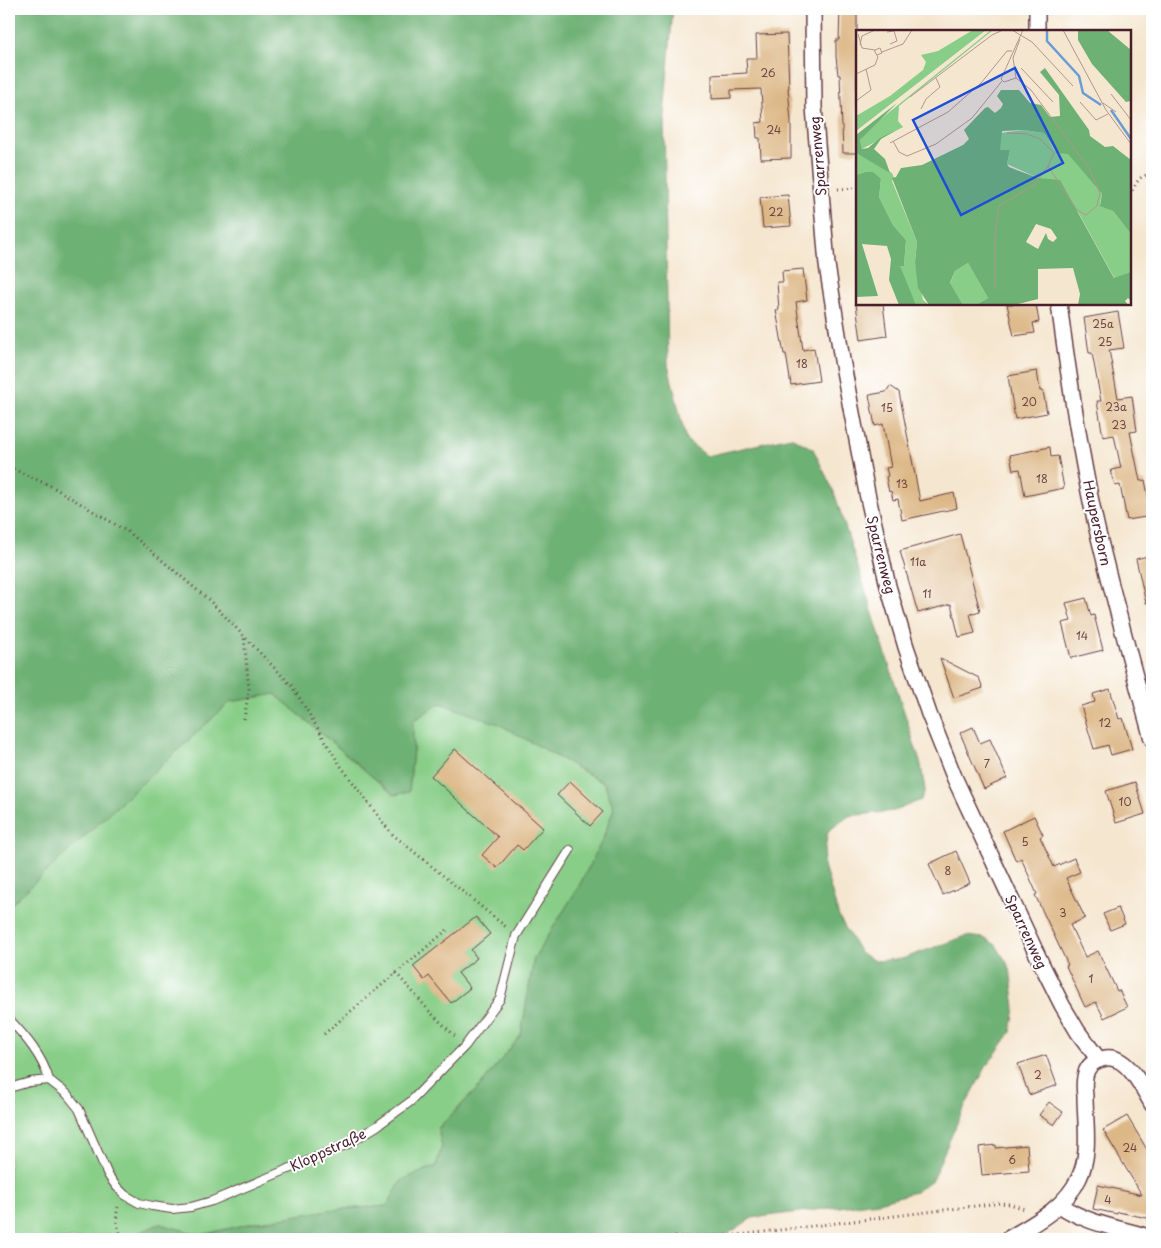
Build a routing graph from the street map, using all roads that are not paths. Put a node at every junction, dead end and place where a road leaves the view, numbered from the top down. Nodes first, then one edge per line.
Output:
1 (813, 9) edge
2 (1037, 9) edge
3 (1038, 30) edge
4 (1059, 305) edge
5 (1152, 739) edge
6 (570, 850) dead end
7 (9, 1020) edge
8 (1099, 1060) junction
9 (49, 1080) junction
10 (9, 1088) edge
11 (1152, 1104) edge
12 (1060, 1205) junction
13 (1152, 1238) edge
14 (1008, 1239) edge

1 - 8 street, Sparrenweg
2 - 3 street
4 - 5 street, Haupersborn
6 - 9 lane, Kloppstraße
7 - 9 lane
8 - 11 street
8 - 12 street
9 - 10 lane
12 - 13 street
12 - 14 street

